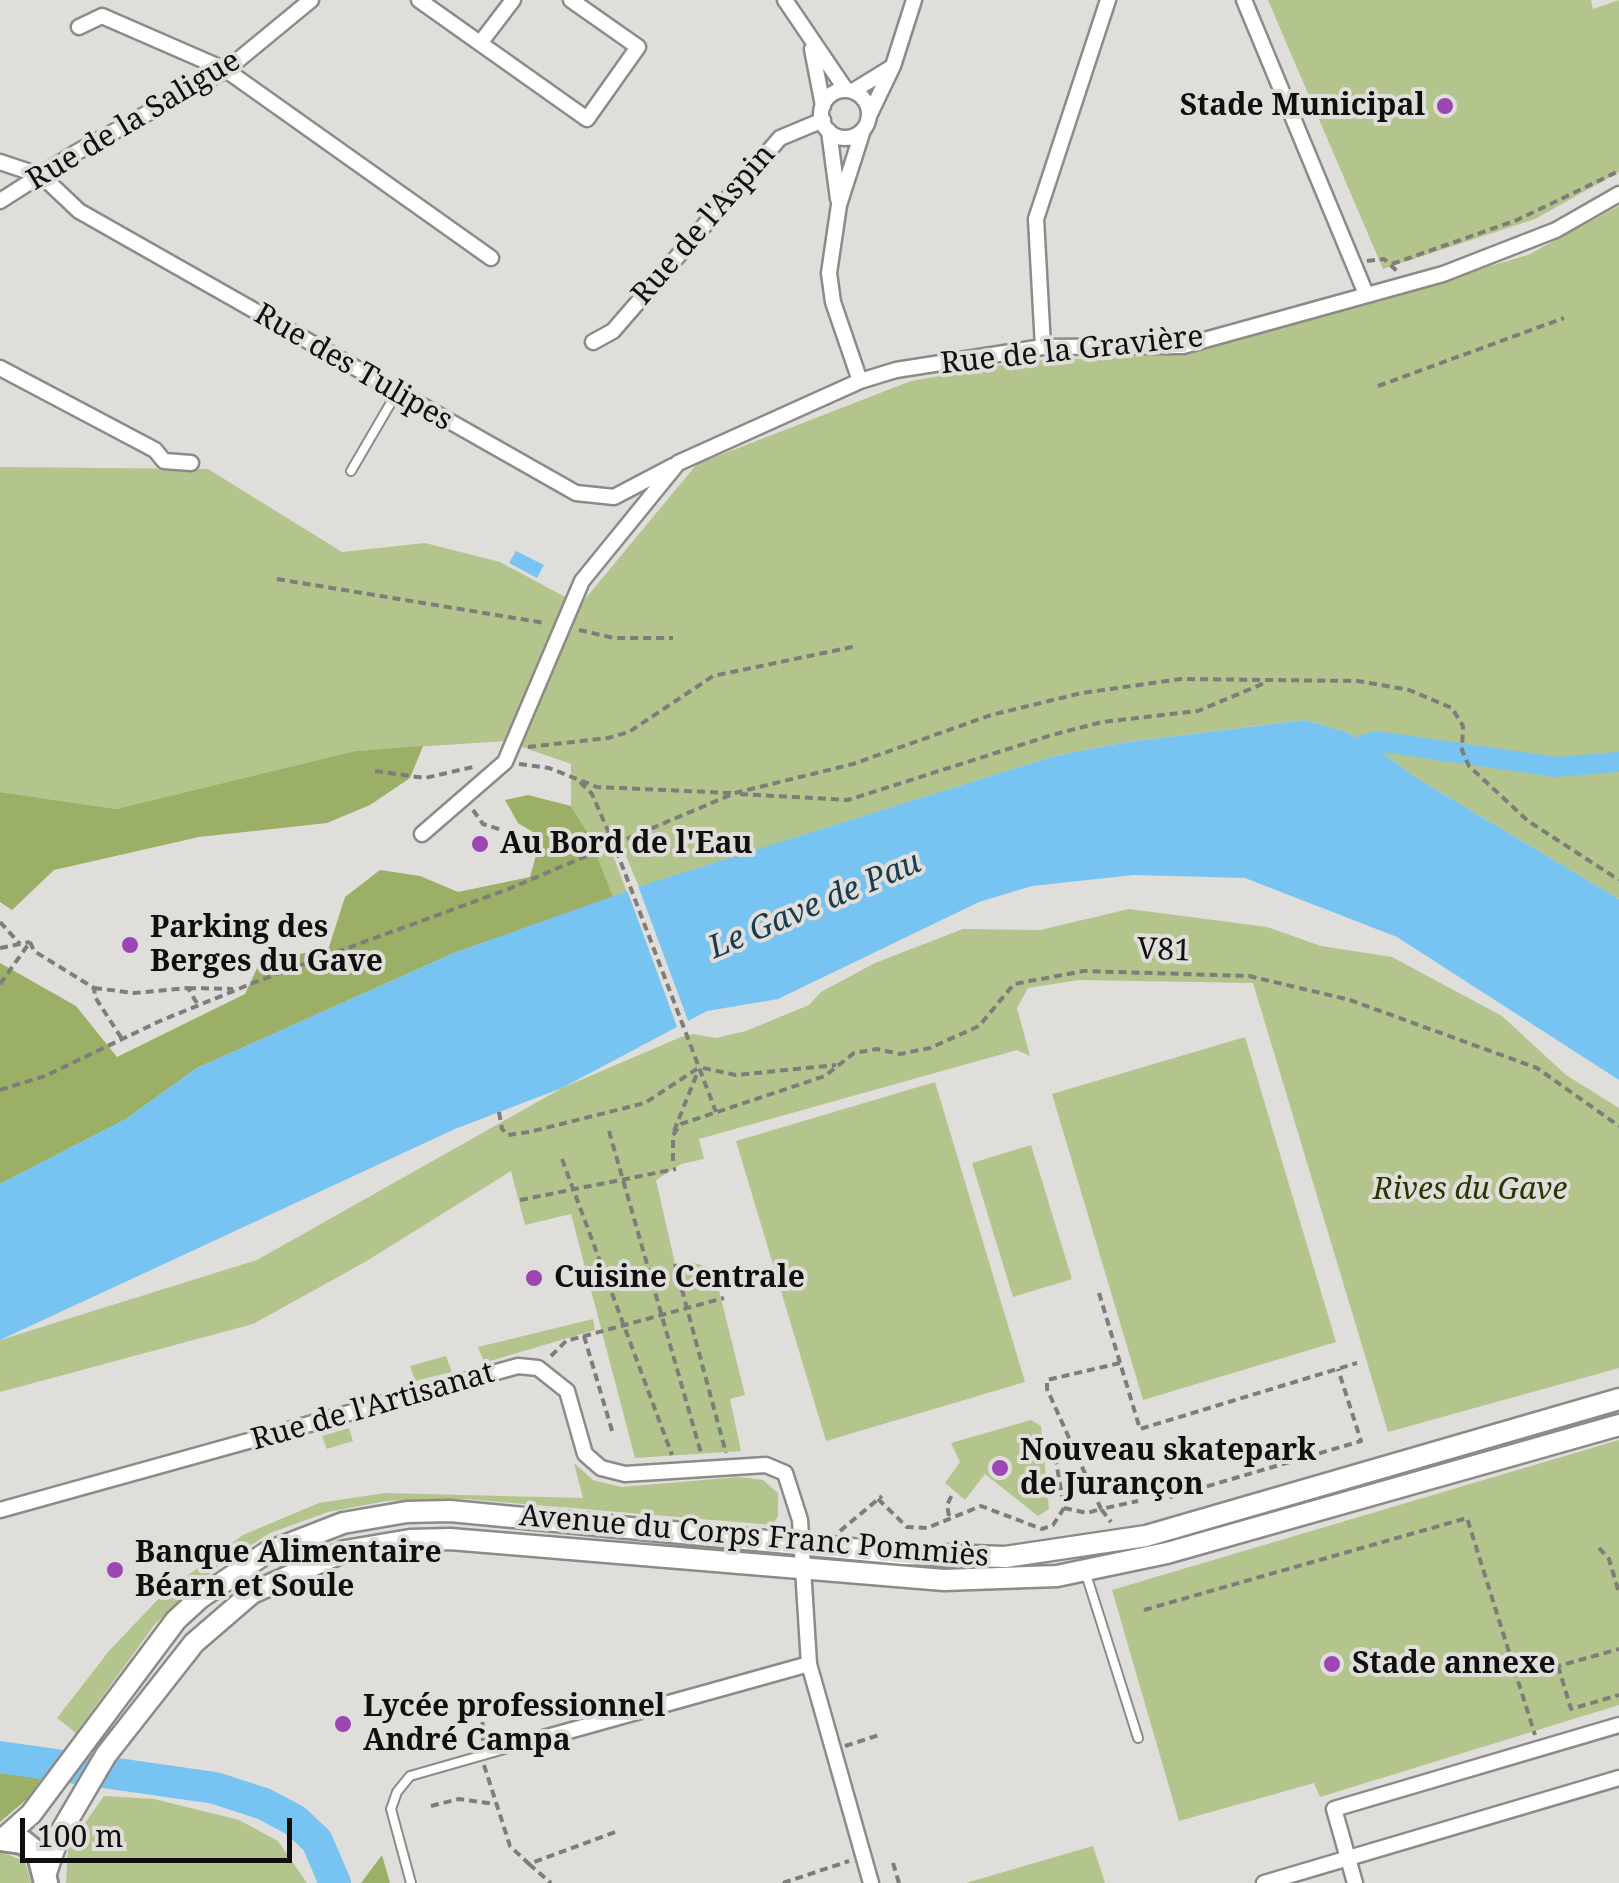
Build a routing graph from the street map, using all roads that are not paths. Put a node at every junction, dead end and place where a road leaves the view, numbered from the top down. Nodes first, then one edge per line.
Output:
1 (311, 0) edge
2 (419, 0) edge
3 (513, 0) edge
4 (571, 0) edge
5 (785, 0) edge
6 (914, 0) edge
7 (1108, 0) edge
8 (1244, 0) edge
9 (79, 26) dead end
10 (481, 42) junction
11 (810, 44) junction
12 (893, 66) junction
13 (226, 70) junction
14 (849, 90) junction
15 (870, 116) junction
16 (825, 119) junction
17 (862, 130) junction
18 (0, 162) edge
19 (42, 176) junction
20 (1619, 194) edge
21 (0, 201) edge
22 (839, 205) junction
23 (491, 258) dead end
24 (1366, 294) junction
25 (593, 342) dead end
26 (1044, 347) junction
27 (0, 368) edge
28 (860, 381) junction
29 (396, 394) junction
30 (190, 463) dead end
31 (678, 463) junction
32 (351, 472) dead end
33 (422, 834) dead end
34 (1619, 1399) edge
35 (1619, 1425) edge
36 (0, 1510) edge
37 (804, 1556) junction
38 (1085, 1571) junction
39 (809, 1664) junction
40 (1619, 1726) edge
41 (1138, 1738) dead end
42 (522, 1744) joint
43 (1619, 1778) edge
44 (2, 1838) edge
45 (1347, 1857) junction
46 (46, 1878) edge
47 (412, 1883) edge
48 (870, 1883) edge
49 (1264, 1883) edge
50 (1355, 1883) edge

1 - 13 street, Rue de la Saligue
2 - 10 street
3 - 10 street
4 - 10 street
5 - 11 street
6 - 12 street
7 - 26 street
8 - 24 street
9 - 13 street
11 - 14 street
11 - 16 street
12 - 14 street
12 - 15 street
13 - 19 street, Rue de la Saligue
13 - 23 street
14 - 15 street
14 - 16 street
15 - 17 street
16 - 17 street
16 - 22 street
16 - 25 street, Rue de l'Aspin
17 - 22 street
18 - 19 street
19 - 21 street, Rue de la Saligue
19 - 29 street, Rue des Tulipes
20 - 24 street, Rue de la Gravière
22 - 28 street
24 - 26 street, Rue de la Gravière
26 - 28 street, Rue de la Gravière
27 - 30 street
28 - 31 street, Rue de la Gravière
29 - 31 street, Rue des Tulipes
29 - 32 lane
31 - 33 street, Rue de la Gravière
34 - 37 main road, Avenue du Corps Franc Pommiès
35 - 38 main road, Avenue du Corps Franc Pommiès
36 - 37 street, Rue de l'Artisanat
37 - 38 main road, Avenue du Corps Franc Pommiès
37 - 39 street
37 - 44 main road, Avenue du Corps Franc Pommiès
37 - 46 main road, Avenue du Corps Franc Pommiès
38 - 41 lane
39 - 42 street
39 - 48 street
40 - 45 street
42 - 47 lane
43 - 45 street
44 - 46 main road
45 - 49 street
45 - 50 street

